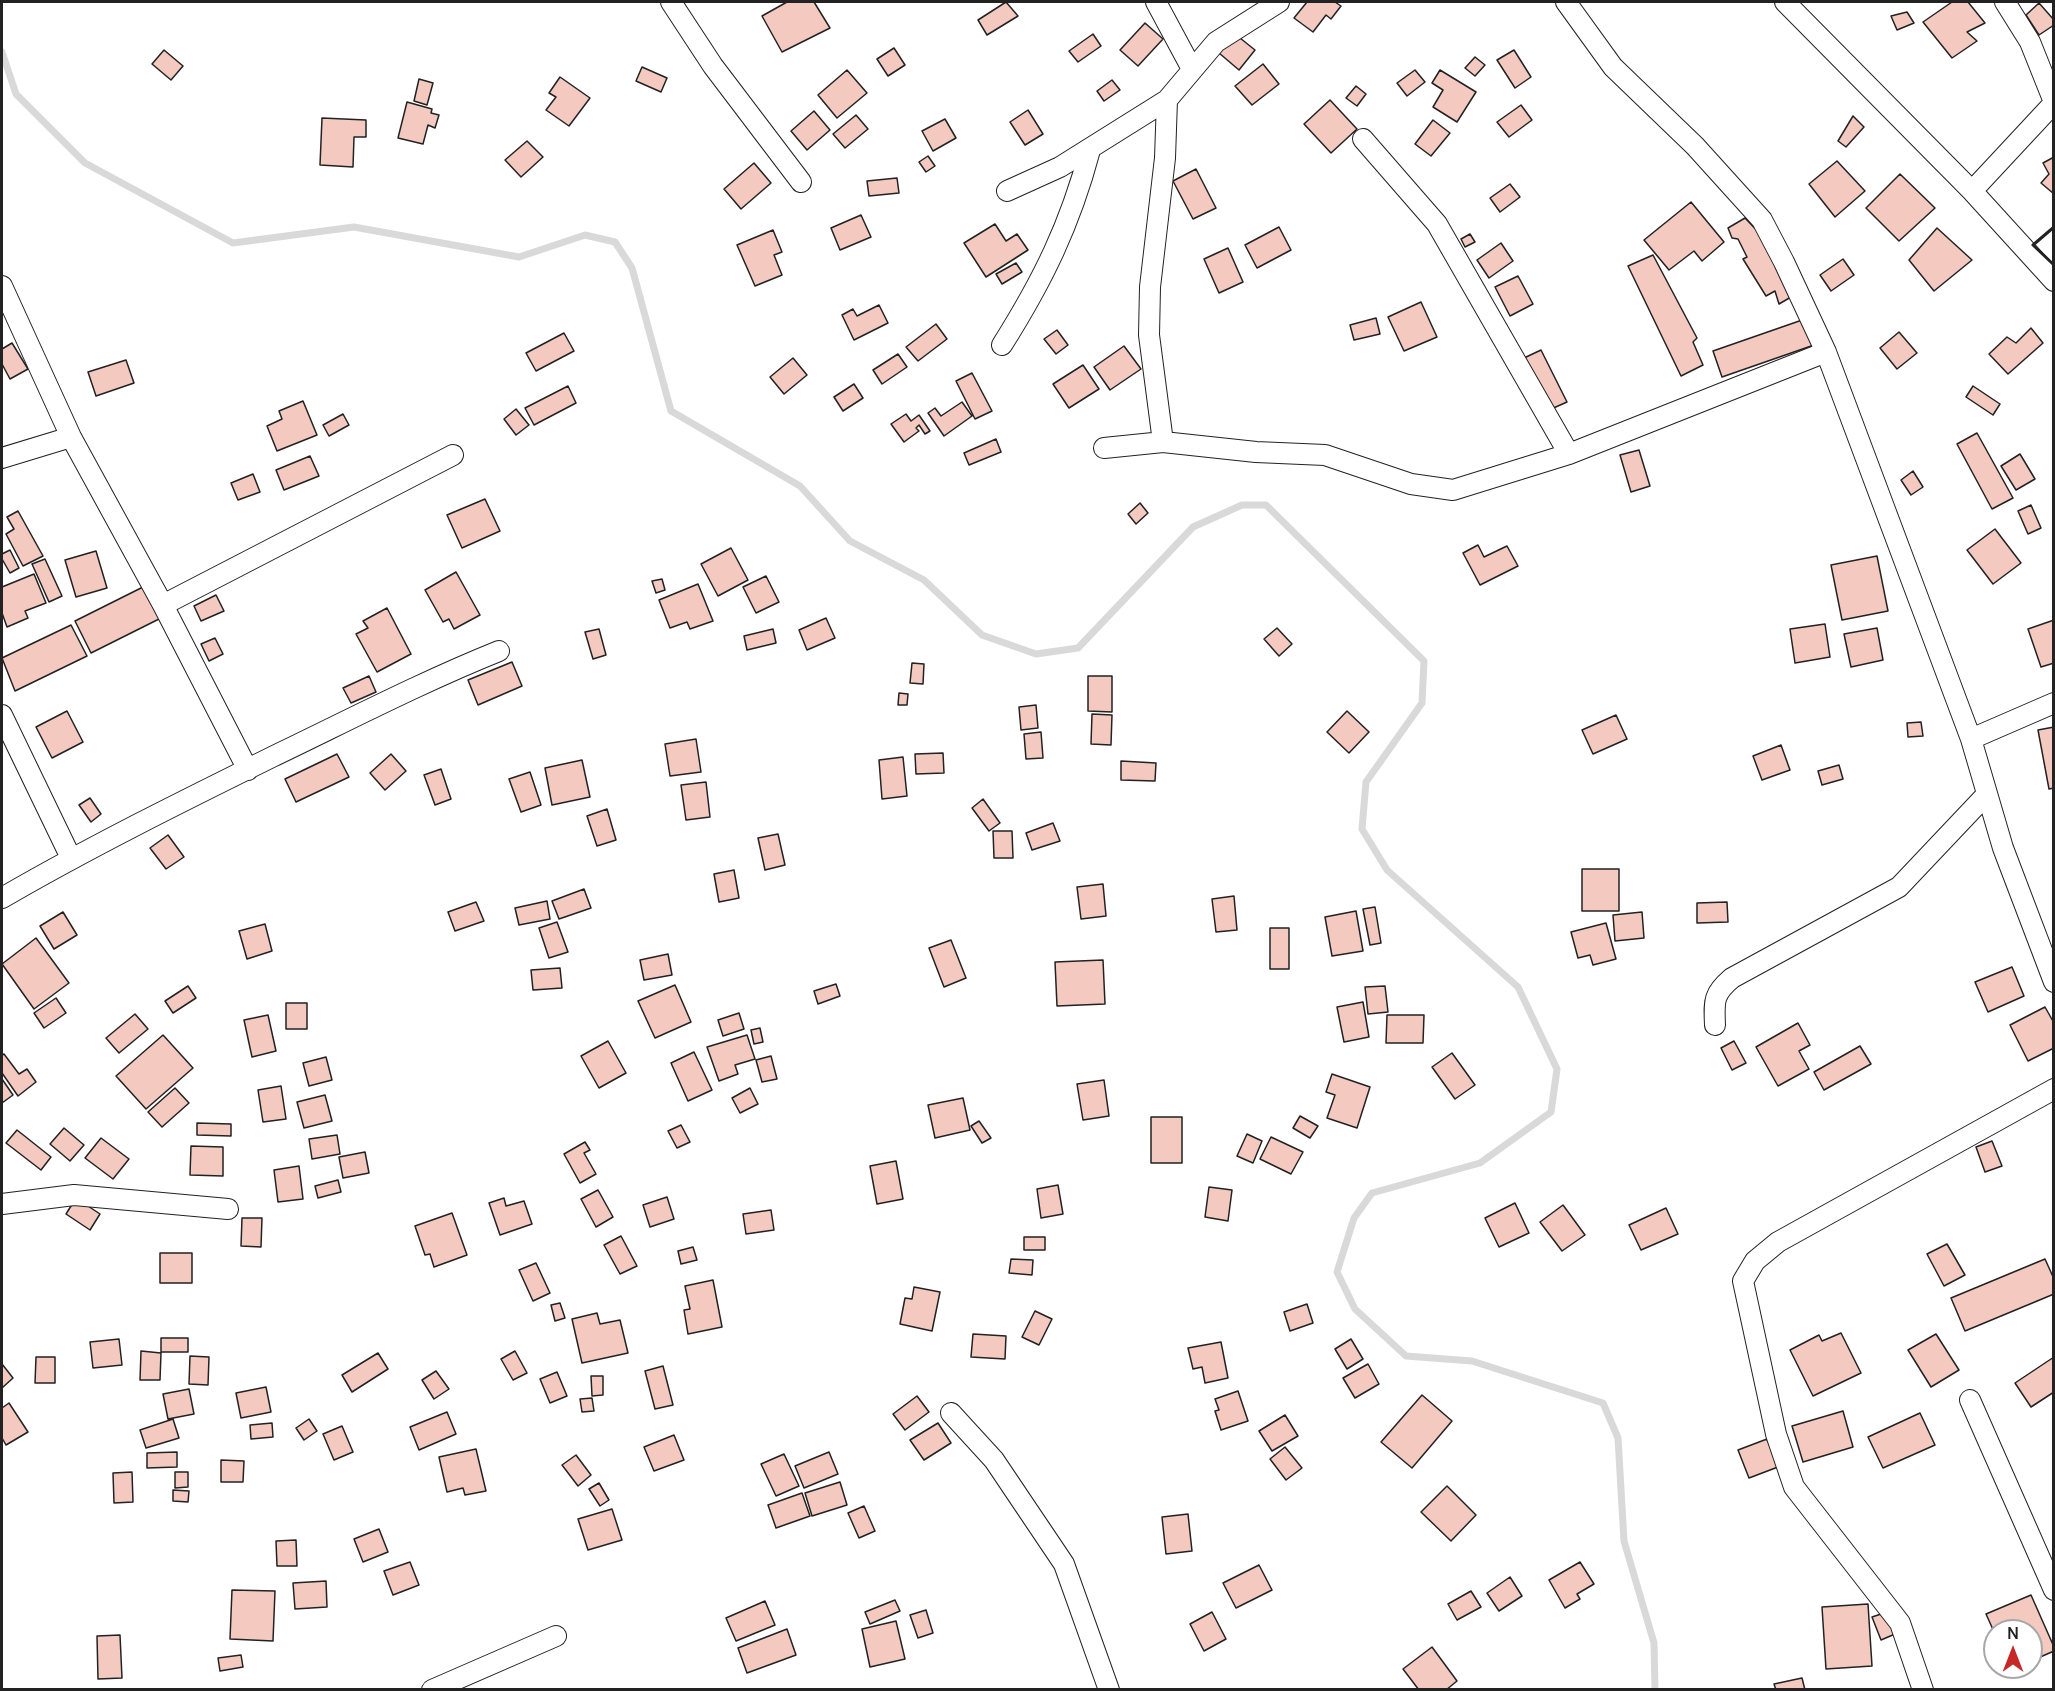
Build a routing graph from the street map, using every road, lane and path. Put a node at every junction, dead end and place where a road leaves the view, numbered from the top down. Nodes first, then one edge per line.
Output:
1 (671, 2) edge
2 (1156, 2) edge
3 (1279, 2) edge
4 (1566, 2) edge
5 (1785, 2) edge
6 (2006, 2) edge
7 (1192, 69) junction
8 (1167, 100) junction
9 (2054, 103) edge
10 (1363, 139) dead end
11 (1090, 150) junction
12 (801, 182) dead end
13 (1007, 191) dead end
14 (1972, 191) junction
15 (2054, 281) edge
16 (2, 286) edge
17 (1002, 345) dead end
18 (1826, 352) junction
19 (71, 436) junction
20 (1163, 442) junction
21 (1104, 448) dead end
22 (1569, 454) junction
23 (453, 455) dead end
24 (2, 458) edge
25 (163, 605) junction
26 (499, 651) dead end
27 (2054, 703) edge
28 (2, 714) edge
29 (1971, 739) junction
30 (248, 770) junction
31 (1987, 794) junction
32 (71, 858) junction
33 (2, 898) edge
34 (2054, 982) edge
35 (1714, 1025) dead end
36 (2054, 1089) edge
37 (2, 1204) edge
38 (228, 1209) dead end
39 (1970, 1400) dead end
40 (951, 1413) dead end
41 (2054, 1590) edge
42 (556, 1636) dead end
43 (432, 1689) edge
44 (1109, 1689) edge
45 (1923, 1689) edge

1 - 12 street
2 - 7 street
3 - 7 street
4 - 18 street
5 - 14 street
6 - 9 street
7 - 8 street
8 - 11 street
8 - 20 street
9 - 14 street
10 - 22 street
11 - 13 street
11 - 17 street
14 - 15 street
16 - 19 street
18 - 22 street
18 - 29 street
19 - 24 street
19 - 25 street
20 - 21 street
20 - 22 street
23 - 25 street
25 - 30 street
26 - 30 street
27 - 29 street
28 - 32 street
29 - 31 street
30 - 32 street
31 - 34 street
31 - 35 street
32 - 33 street
36 - 45 street
37 - 38 street
39 - 41 street
40 - 44 street
42 - 43 street

